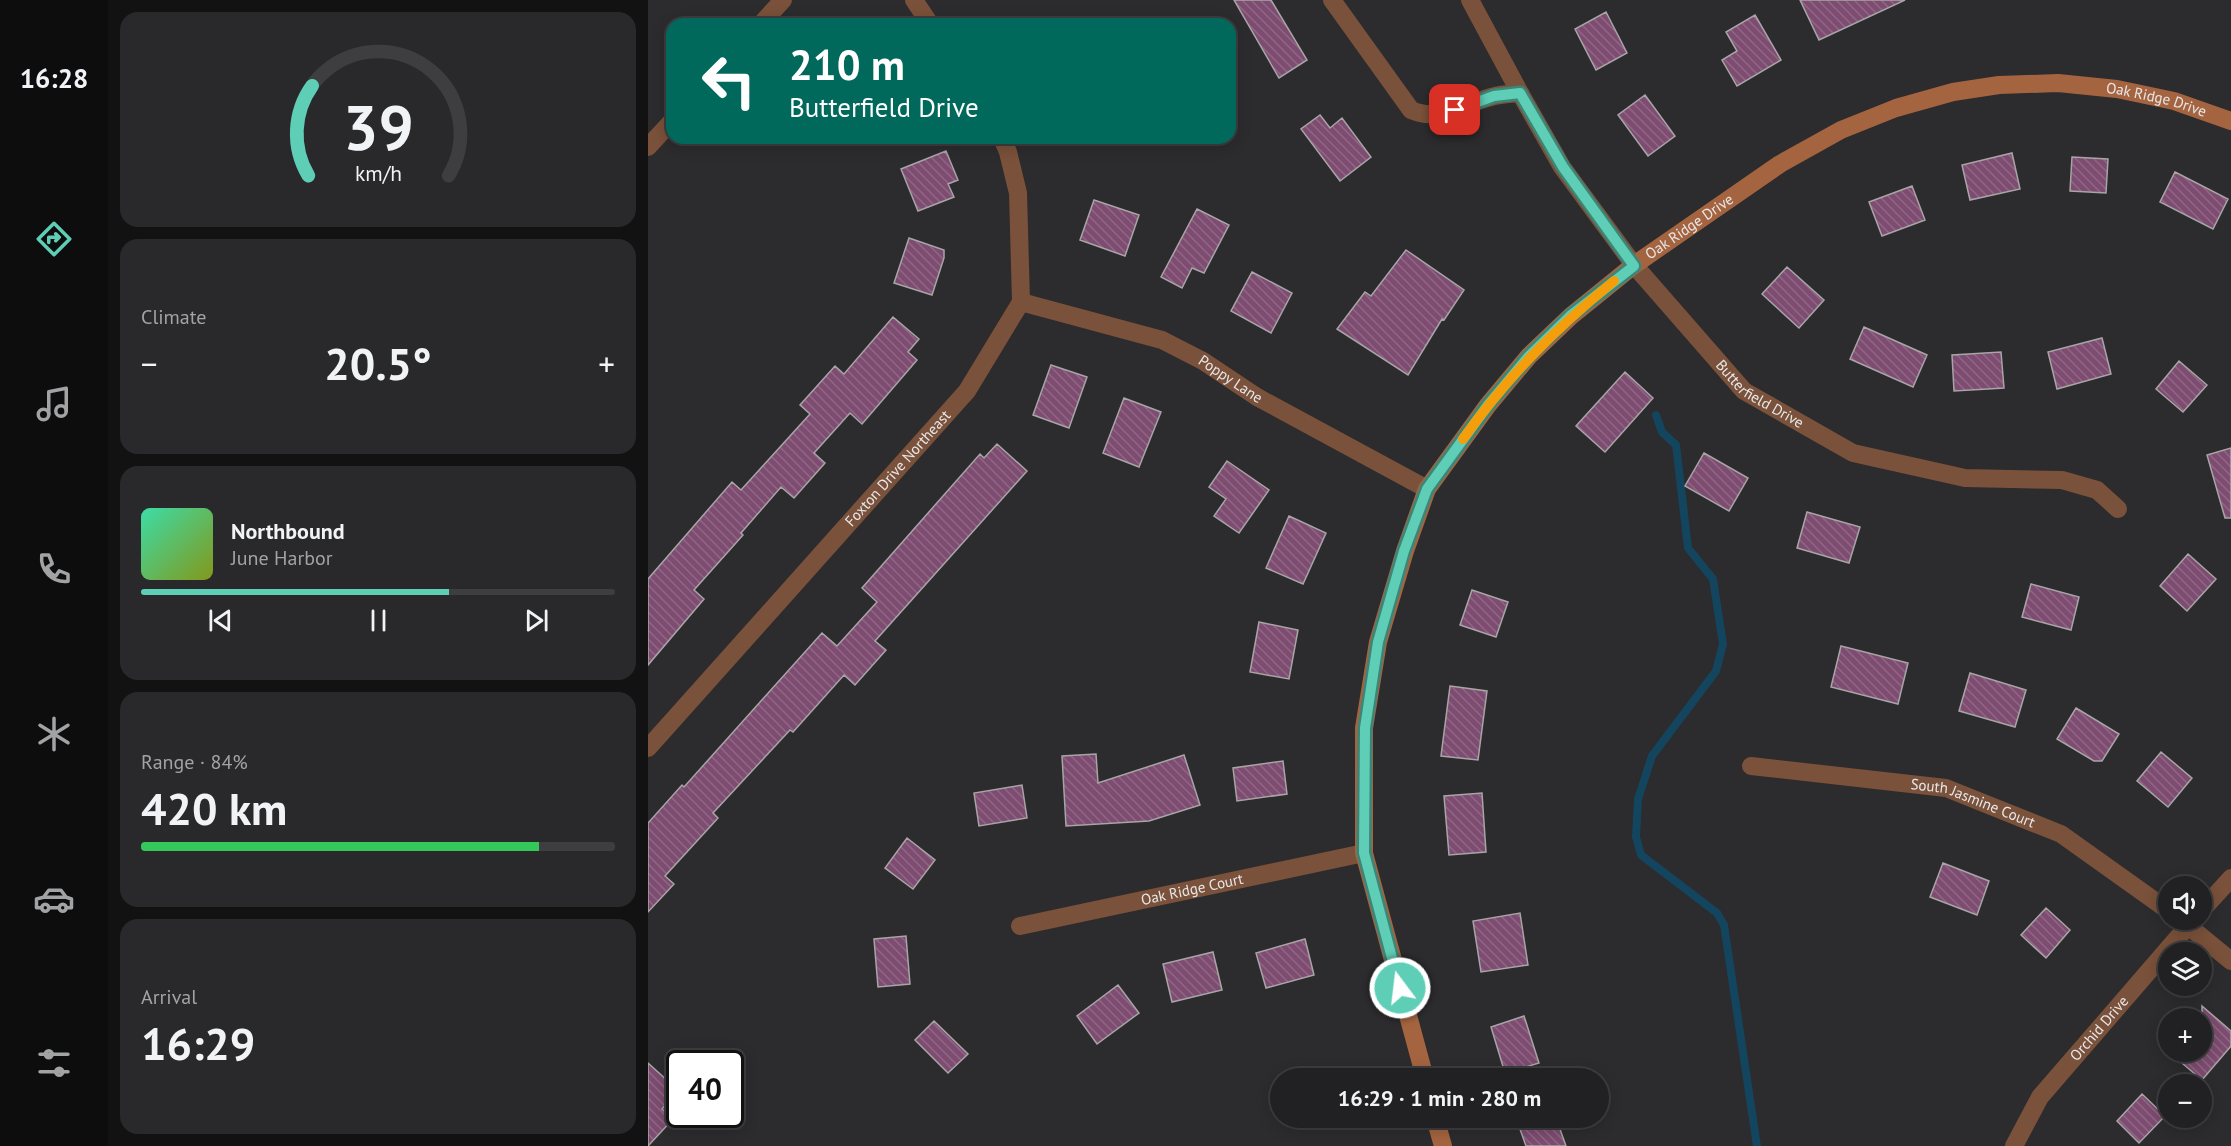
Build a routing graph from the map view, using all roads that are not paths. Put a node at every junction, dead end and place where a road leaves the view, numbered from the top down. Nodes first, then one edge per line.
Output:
1 (783, 0) edge
2 (914, 0) edge
3 (1332, 0) edge
4 (1470, 0) edge
5 (766, 18) edge
6 (926, 18) edge
7 (1520, 93) junction
8 (2231, 121) edge
9 (666, 128) edge
10 (1005, 144) edge
11 (648, 147) edge
12 (1634, 266) junction
13 (1021, 302) junction
14 (1427, 489) junction
15 (2118, 509) dead end
16 (648, 748) edge
17 (1751, 766) dead end
18 (1364, 853) junction
19 (2231, 878) edge
20 (2212, 899) edge
21 (2158, 903) edge
22 (1020, 926) dead end
23 (2179, 930) edge
24 (2197, 930) edge
25 (2231, 961) edge
26 (1422, 1068) edge
27 (1438, 1128) edge
28 (1443, 1146) edge
29 (2014, 1146) edge

1 - 5 street
2 - 6 street
3 - 7 street
4 - 7 street, Butterfield Drive
7 - 12 street, Butterfield Drive
8 - 12 street, Oak Ridge Drive
9 - 11 street
10 - 13 street
12 - 14 street, Oak Ridge Drive
12 - 15 street, Butterfield Drive
13 - 14 street, Poppy Lane
13 - 16 street, Foxton Drive Northeast
14 - 18 street, Oak Ridge Drive
17 - 21 street, South Jasmine Court
18 - 22 street, Oak Ridge Court
18 - 26 street, Oak Ridge Drive
19 - 20 street
23 - 29 street, Orchid Drive
24 - 25 street
27 - 28 street

